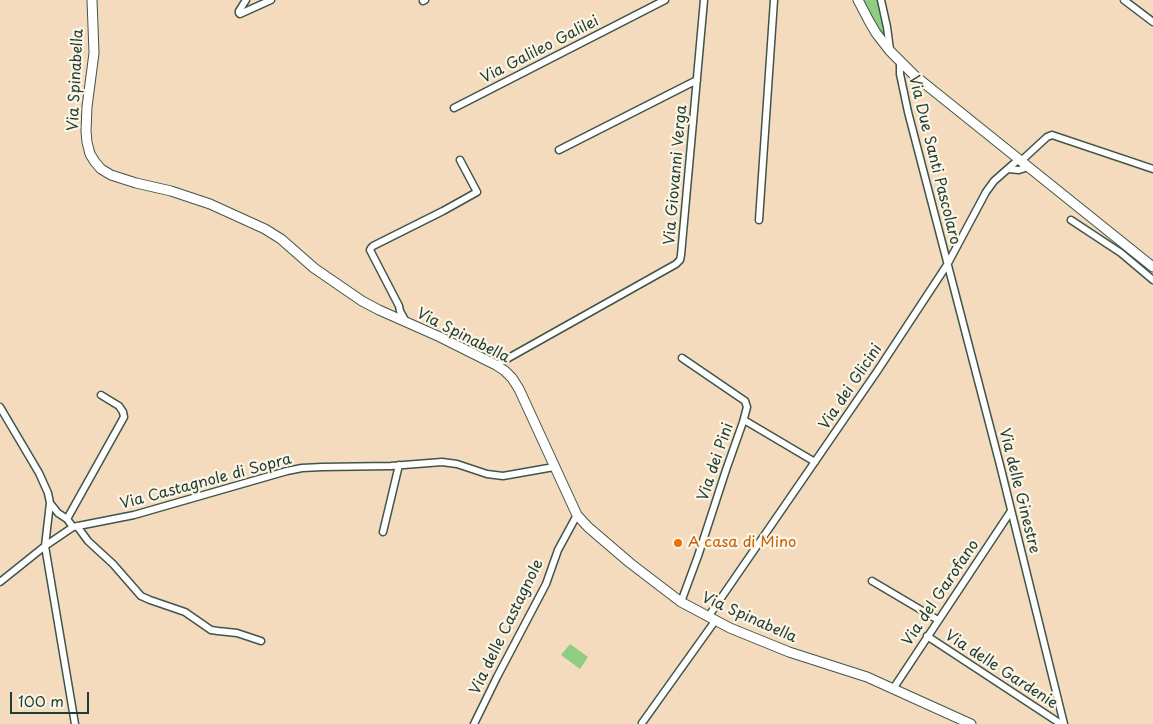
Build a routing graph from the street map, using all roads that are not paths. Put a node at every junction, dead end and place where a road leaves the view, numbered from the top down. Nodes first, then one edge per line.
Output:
1 (92, 0) edge
2 (246, 0) edge
3 (271, 0) edge
4 (665, 0) edge
5 (704, 0) edge
6 (774, 0) edge
7 (858, 0) edge
8 (881, 0) edge
9 (1124, 0) edge
10 (1153, 22) edge
11 (890, 51) junction
12 (900, 62) junction
13 (697, 80) junction
14 (454, 108) dead end
15 (559, 150) dead end
16 (460, 160) dead end
17 (1020, 160) junction
18 (1028, 167) junction
19 (1008, 169) junction
20 (1153, 169) edge
21 (759, 220) dead end
22 (1071, 220) dead end
23 (1125, 250) junction
24 (947, 265) junction
25 (1153, 267) edge
26 (1153, 280) edge
27 (406, 322) junction
28 (682, 358) dead end
29 (496, 366) junction
30 (101, 395) dead end
31 (0, 407) edge
32 (744, 420) junction
33 (814, 462) junction
34 (399, 465) junction
35 (554, 467) junction
36 (50, 503) junction
37 (1011, 511) junction
38 (577, 515) junction
39 (67, 519) junction
40 (75, 527) junction
41 (383, 532) dead end
42 (45, 546) junction
43 (872, 581) dead end
44 (0, 582) edge
45 (681, 602) junction
46 (712, 619) junction
47 (938, 620) junction
48 (927, 636) junction
49 (261, 640) dead end
50 (892, 689) junction
51 (642, 723) dead end
52 (75, 724) edge
53 (474, 724) edge
54 (971, 724) edge
55 (1062, 724) edge

1 - 27 street, Via Spinabella
2 - 3 street
4 - 14 street, Via Galileo Galilei
5 - 13 street, Via Giovanni Verga
6 - 21 street
7 - 11 street
8 - 11 street
9 - 10 street
11 - 12 street
12 - 17 street
12 - 24 street, Via Due Santi Pascolaro
13 - 15 street
13 - 29 street, Via Giovanni Verga
16 - 27 street
17 - 18 street
17 - 19 street, Via dei Glicini
17 - 20 street, Via dei Glicini
18 - 19 street
18 - 23 street
19 - 24 street, Via dei Glicini
22 - 23 street
23 - 25 street
23 - 26 street
24 - 33 street, Via dei Glicini
24 - 37 street, Via delle Ginestre
27 - 29 street, Via Spinabella
28 - 32 street, Via dei Pini
29 - 35 street, Via Spinabella
30 - 39 street
31 - 36 street
32 - 33 street
32 - 45 street, Via dei Pini
33 - 46 street, Via dei Glicini
34 - 35 street, Via Castagnole di Sopra
34 - 40 street, Via Castagnole di Sopra
34 - 41 street
35 - 38 street, Via Spinabella
36 - 39 street
36 - 42 street
37 - 47 street, Via del Garofano
37 - 55 street, Via delle Ginestre
38 - 45 street, Via Spinabella
38 - 53 street, Via delle Castagnole
39 - 40 street
40 - 42 street
40 - 49 street
42 - 44 street
42 - 52 street
43 - 47 street
45 - 46 street, Via Spinabella
46 - 50 street, Via Spinabella
46 - 51 street, Via dei Glicini
47 - 48 street, Via del Garofano
48 - 50 street, Via del Garofano
48 - 55 street, Via delle Gardenie
50 - 54 street, Via Spinabella

